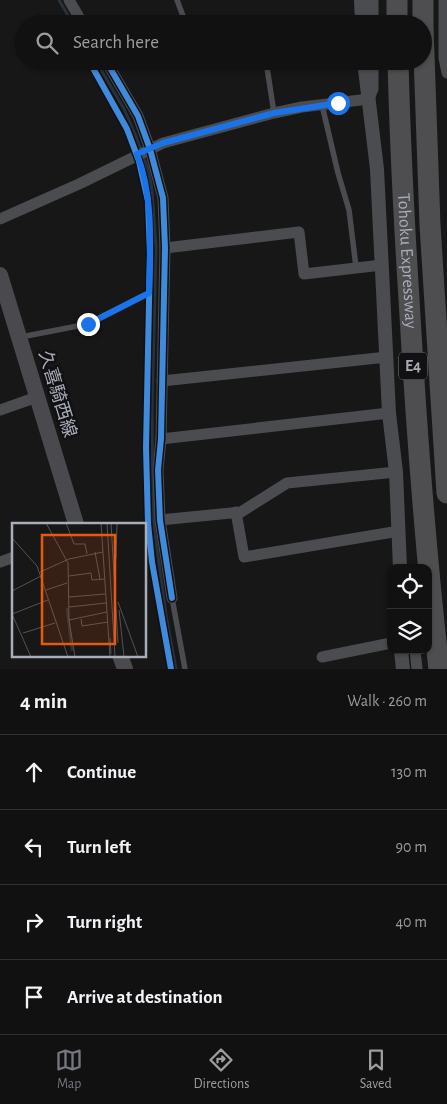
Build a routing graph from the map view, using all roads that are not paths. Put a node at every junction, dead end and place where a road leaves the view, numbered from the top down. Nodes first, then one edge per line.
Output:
1 (69, 0) edge
2 (176, 0) edge
3 (361, 0) edge
4 (372, 0) edge
5 (397, 0) edge
6 (423, 0) edge
7 (444, 0) edge
8 (78, 15) edge
9 (182, 15) edge
10 (362, 15) edge
11 (373, 15) edge
12 (397, 15) edge
13 (423, 15) edge
14 (111, 70) edge
15 (267, 70) edge
16 (365, 70) edge
17 (373, 70) edge
18 (398, 70) edge
19 (424, 70) edge
20 (447, 73) edge
21 (369, 99) junction
22 (322, 105) junction
23 (274, 113) junction
24 (150, 148) junction
25 (0, 219) edge
26 (165, 248) junction
27 (382, 265) junction
28 (356, 268) junction
29 (0, 275) edge
30 (149, 293) dead end
31 (19, 338) junction
32 (387, 357) junction
33 (162, 381) junction
34 (36, 397) junction
35 (0, 410) edge
36 (389, 413) junction
37 (161, 439) junction
38 (396, 472) junction
39 (447, 492) edge
40 (236, 512) junction
41 (160, 520) junction
42 (76, 523) edge
43 (399, 531) junction
44 (12, 558) edge
45 (0, 562) edge
46 (400, 564) edge
47 (172, 598) joint
48 (387, 644) edge
49 (402, 654) edge
50 (415, 654) edge
51 (120, 656) edge
52 (322, 657) dead end
53 (126, 669) edge
54 (185, 669) edge
55 (403, 669) edge
56 (417, 669) edge
57 (440, 669) edge

1 - 8 street
2 - 9 lane
3 - 10 street
4 - 11 street
5 - 12 highway
6 - 13 highway, Tohoku Expressway / E4
7 - 20 street
14 - 24 street
15 - 23 lane
16 - 21 street
17 - 21 street
18 - 57 highway, Tohoku Expressway / E4
19 - 39 highway, Tohoku Expressway / E4
21 - 22 street
21 - 27 street
22 - 23 street
22 - 28 lane
23 - 24 street
24 - 25 street
24 - 26 street
26 - 28 street
26 - 33 street
27 - 28 street
27 - 32 street
29 - 31 main road, 久喜騎西線
30 - 31 lane
31 - 34 main road, 久喜騎西線
32 - 33 street
32 - 36 street
33 - 37 street
34 - 35 street
34 - 42 main road, 久喜騎西線
36 - 37 street
36 - 38 street
37 - 41 street
38 - 40 street
38 - 43 street
40 - 41 street
40 - 43 street
41 - 47 street
43 - 46 street
44 - 45 street
47 - 54 lane
48 - 52 street
49 - 55 street
50 - 56 street
51 - 53 main road

